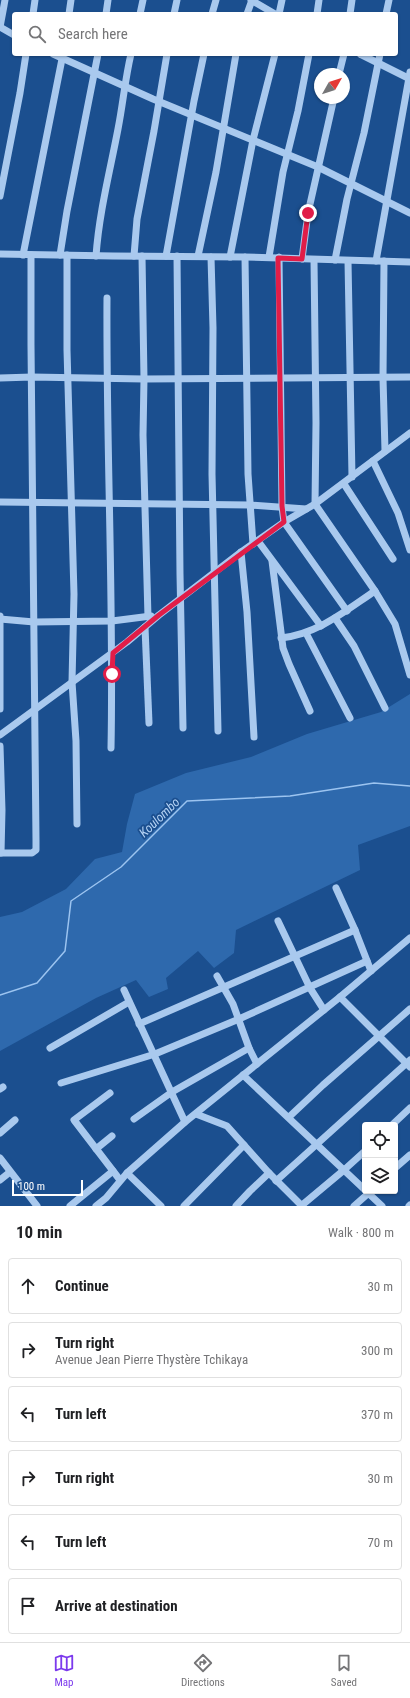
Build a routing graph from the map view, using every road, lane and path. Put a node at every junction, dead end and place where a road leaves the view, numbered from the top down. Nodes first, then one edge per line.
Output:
1 (5, 0) edge
2 (36, 0) edge
3 (71, 0) edge
4 (108, 0) edge
5 (143, 0) edge
6 (177, 0) edge
7 (216, 0) edge
8 (252, 0) edge
9 (282, 0) edge
10 (319, 0) edge
11 (352, 0) edge
12 (389, 0) edge
13 (33, 12) edge
14 (69, 12) edge
15 (106, 12) edge
16 (140, 12) edge
17 (174, 12) edge
18 (213, 12) edge
19 (248, 12) edge
20 (272, 12) edge
21 (279, 12) edge
22 (317, 12) edge
23 (350, 12) edge
24 (386, 12) edge
25 (0, 27) edge
26 (12, 34) edge
27 (26, 56) edge
28 (63, 56) edge
29 (98, 56) edge
30 (131, 56) edge
31 (167, 56) edge
32 (204, 56) edge
33 (236, 56) edge
34 (274, 56) edge
35 (309, 56) edge
36 (344, 56) edge
37 (364, 56) edge
38 (380, 56) edge
39 (379, 64) junction
40 (340, 68) edge
41 (94, 72) junction
42 (410, 76) edge
43 (124, 86) junction
44 (158, 101) junction
45 (333, 104) edge
46 (191, 114) junction
47 (224, 128) junction
48 (252, 140) junction
49 (288, 154) junction
50 (318, 167) junction
51 (351, 183) junction
52 (0, 196) edge
53 (387, 201) junction
54 (410, 213) edge
55 (0, 254) edge
56 (24, 255) junction
57 (31, 255) junction
58 (64, 255) junction
59 (96, 256) junction
60 (134, 256) junction
61 (142, 256) junction
62 (166, 256) junction
63 (177, 256) junction
64 (198, 256) junction
65 (211, 257) junction
66 (230, 257) junction
67 (245, 257) junction
68 (269, 257) junction
69 (278, 258) junction
70 (302, 259) junction
71 (314, 260) junction
72 (335, 260) junction
73 (348, 261) junction
74 (380, 261) junction
75 (410, 262) edge
76 (107, 298) dead end
77 (32, 377) junction
78 (410, 377) edge
79 (0, 378) edge
80 (69, 378) junction
81 (247, 378) junction
82 (281, 378) junction
83 (316, 378) junction
84 (383, 378) junction
85 (107, 379) junction
86 (144, 379) junction
87 (178, 379) junction
88 (212, 379) junction
89 (350, 379) junction
90 (410, 433) edge
91 (385, 452) junction
92 (373, 461) junction
93 (352, 477) junction
94 (344, 484) junction
95 (0, 502) edge
96 (33, 503) junction
97 (71, 503) junction
98 (110, 503) junction
99 (145, 503) junction
100 (179, 504) junction
101 (315, 504) junction
102 (213, 505) junction
103 (250, 505) junction
104 (282, 506) junction
105 (307, 509) junction
106 (284, 522) junction
107 (255, 543) junction
108 (410, 550) edge
109 (241, 552) junction
110 (393, 559) dead end
111 (272, 562) junction
112 (214, 573) junction
113 (375, 591) junction
114 (181, 600) junction
115 (347, 610) junction
116 (159, 615) junction
117 (148, 617) junction
118 (0, 618) edge
119 (335, 618) junction
120 (73, 621) junction
121 (112, 621) junction
122 (34, 622) junction
123 (321, 626) junction
124 (145, 627) junction
125 (306, 633) junction
126 (281, 638) junction
127 (113, 653) junction
128 (410, 675) edge
129 (72, 682) junction
130 (36, 708) junction
131 (385, 708) dead end
132 (0, 710) edge
133 (310, 711) dead end
134 (350, 718) dead end
135 (149, 723) dead end
136 (183, 728) dead end
137 (218, 731) dead end
138 (0, 735) edge
139 (254, 737) dead end
140 (0, 746) edge
141 (111, 748) dead end
142 (77, 824) dead end
143 (0, 853) edge
144 (336, 888) dead end
145 (278, 921) dead end
146 (355, 930) junction
147 (410, 938) edge
148 (294, 957) junction
149 (366, 961) junction
150 (371, 971) junction
151 (216, 976) dead end
152 (223, 987) junction
153 (310, 988) junction
154 (124, 990) dead end
155 (340, 997) junction
156 (129, 1002) junction
157 (410, 1009) edge
158 (324, 1010) junction
159 (238, 1019) junction
160 (139, 1024) junction
161 (378, 1036) junction
162 (50, 1048) dead end
163 (249, 1048) junction
164 (155, 1054) junction
165 (409, 1063) edge
166 (257, 1064) junction
167 (243, 1075) junction
168 (61, 1083) dead end
169 (172, 1092) junction
170 (110, 1093) dead end
171 (410, 1108) edge
172 (196, 1114) junction
173 (289, 1117) junction
174 (134, 1119) dead end
175 (15, 1120) dead end
176 (185, 1122) junction
177 (395, 1122) edge
178 (0, 1133) edge
179 (112, 1136) dead end
180 (318, 1144) junction
181 (244, 1145) junction
182 (96, 1149) junction
183 (362, 1154) edge
184 (410, 1155) edge
185 (0, 1158) edge
186 (398, 1165) edge
187 (344, 1170) junction
188 (113, 1171) junction
189 (10, 1172) junction
190 (126, 1173) junction
191 (269, 1173) junction
192 (0, 1180) edge
193 (120, 1180) junction
194 (276, 1180) junction
195 (362, 1186) edge
196 (364, 1194) edge
197 (370, 1194) edge
198 (37, 1206) edge
199 (70, 1206) edge
200 (96, 1206) edge
201 (161, 1206) edge
202 (184, 1206) edge
203 (236, 1206) edge
204 (302, 1206) edge
205 (354, 1206) edge
206 (382, 1206) edge

1 - 25 street
2 - 13 street
3 - 14 street
4 - 15 street
5 - 16 street
6 - 17 street
7 - 18 street
8 - 19 street
8 - 20 street
9 - 21 street
10 - 22 street
11 - 23 street
12 - 24 street
25 - 26 street
27 - 52 street
28 - 41 street
28 - 56 street
29 - 41 street
30 - 43 street
31 - 44 street
32 - 46 street
33 - 47 street
34 - 48 street
35 - 49 street
36 - 40 street
37 - 39 street
38 - 39 street
39 - 42 street
39 - 51 street
41 - 43 street
41 - 58 street
42 - 53 street
43 - 44 street
43 - 59 street
44 - 46 street
44 - 60 street
45 - 50 street
46 - 47 street
46 - 62 street
47 - 48 street
47 - 64 street
48 - 49 street
48 - 66 street
49 - 50 street
49 - 68 street
50 - 51 street
50 - 70 street
51 - 53 street
51 - 72 street
53 - 54 street
53 - 74 street
55 - 56 street
56 - 57 street
57 - 58 street
57 - 77 street
58 - 59 street
58 - 80 street
59 - 60 street
60 - 61 street
61 - 62 street
61 - 86 street
62 - 63 street
63 - 64 street
63 - 87 street
64 - 65 street
65 - 66 street
65 - 88 street
66 - 67 street
67 - 68 street
67 - 81 street
68 - 69 street
69 - 70 street
69 - 82 street
70 - 71 street
71 - 72 street
71 - 83 street
72 - 73 street
73 - 74 street
73 - 89 street
74 - 75 street
74 - 84 street
76 - 85 street
77 - 79 street
77 - 80 street
77 - 96 street
78 - 84 street
80 - 85 street
80 - 97 street
81 - 82 street
81 - 88 street
81 - 103 street
82 - 83 street
82 - 104 street
83 - 89 street
83 - 101 street
84 - 89 street
84 - 91 street
85 - 86 street
85 - 98 street
86 - 87 street
86 - 99 street
87 - 88 street
87 - 100 street
88 - 102 street
89 - 93 street
90 - 91 street
91 - 92 street
92 - 93 street
92 - 108 street
93 - 94 street
94 - 101 street
94 - 110 street
95 - 96 street
96 - 97 street
96 - 122 street
97 - 98 street
97 - 120 street
98 - 99 street
98 - 121 street
99 - 100 street
99 - 117 street
100 - 102 street
100 - 114 street
101 - 105 street
101 - 113 street
102 - 103 street
102 - 112 street
103 - 104 street
103 - 107 street
104 - 105 street
104 - 106 street
105 - 106 street
106 - 107 street
106 - 115 street
107 - 109 street
107 - 111 street
109 - 112 street
109 - 139 street
111 - 123 street
111 - 126 street
112 - 114 street
112 - 137 street
113 - 115 street
113 - 128 street
114 - 116 street
114 - 136 street
115 - 119 street
116 - 117 street
116 - 124 street
117 - 121 street
118 - 122 street
118 - 132 street
119 - 123 street
119 - 131 street
120 - 121 street
120 - 122 street
120 - 129 street
121 - 127 street
122 - 130 street
123 - 125 street
124 - 127 street
124 - 135 street
125 - 126 street
125 - 134 street
126 - 133 street
127 - 129 street
127 - 141 street
129 - 130 street
129 - 142 street
130 - 138 street
130 - 143 street
140 - 143 street
144 - 146 street
145 - 148 street
146 - 148 street
146 - 149 street
147 - 150 street
148 - 152 street
148 - 153 street
149 - 150 street
149 - 153 street
150 - 155 street
151 - 152 street
152 - 159 street
152 - 160 street
153 - 158 street
153 - 159 street
154 - 156 street
155 - 158 street
155 - 161 street
156 - 160 street
156 - 162 street
157 - 161 street
158 - 166 street
159 - 163 street
159 - 164 street
160 - 164 street
161 - 165 street
161 - 173 street
163 - 166 street
163 - 169 street
164 - 168 street
164 - 169 street
165 - 180 street
166 - 167 street
167 - 172 street
167 - 173 street
169 - 174 street
169 - 176 street
170 - 182 street
171 - 177 street
172 - 176 street
172 - 181 street
173 - 180 street
175 - 178 street
176 - 190 street
179 - 182 street
180 - 187 street
180 - 194 street
181 - 191 street
181 - 202 street
182 - 188 street
183 - 187 street
184 - 186 street
185 - 189 street
187 - 195 street
187 - 204 street
188 - 193 street
188 - 199 street
189 - 192 street
189 - 198 street
190 - 193 street
190 - 201 street
191 - 194 street
191 - 203 street
193 - 200 street
194 - 204 street
196 - 205 street
197 - 206 street

